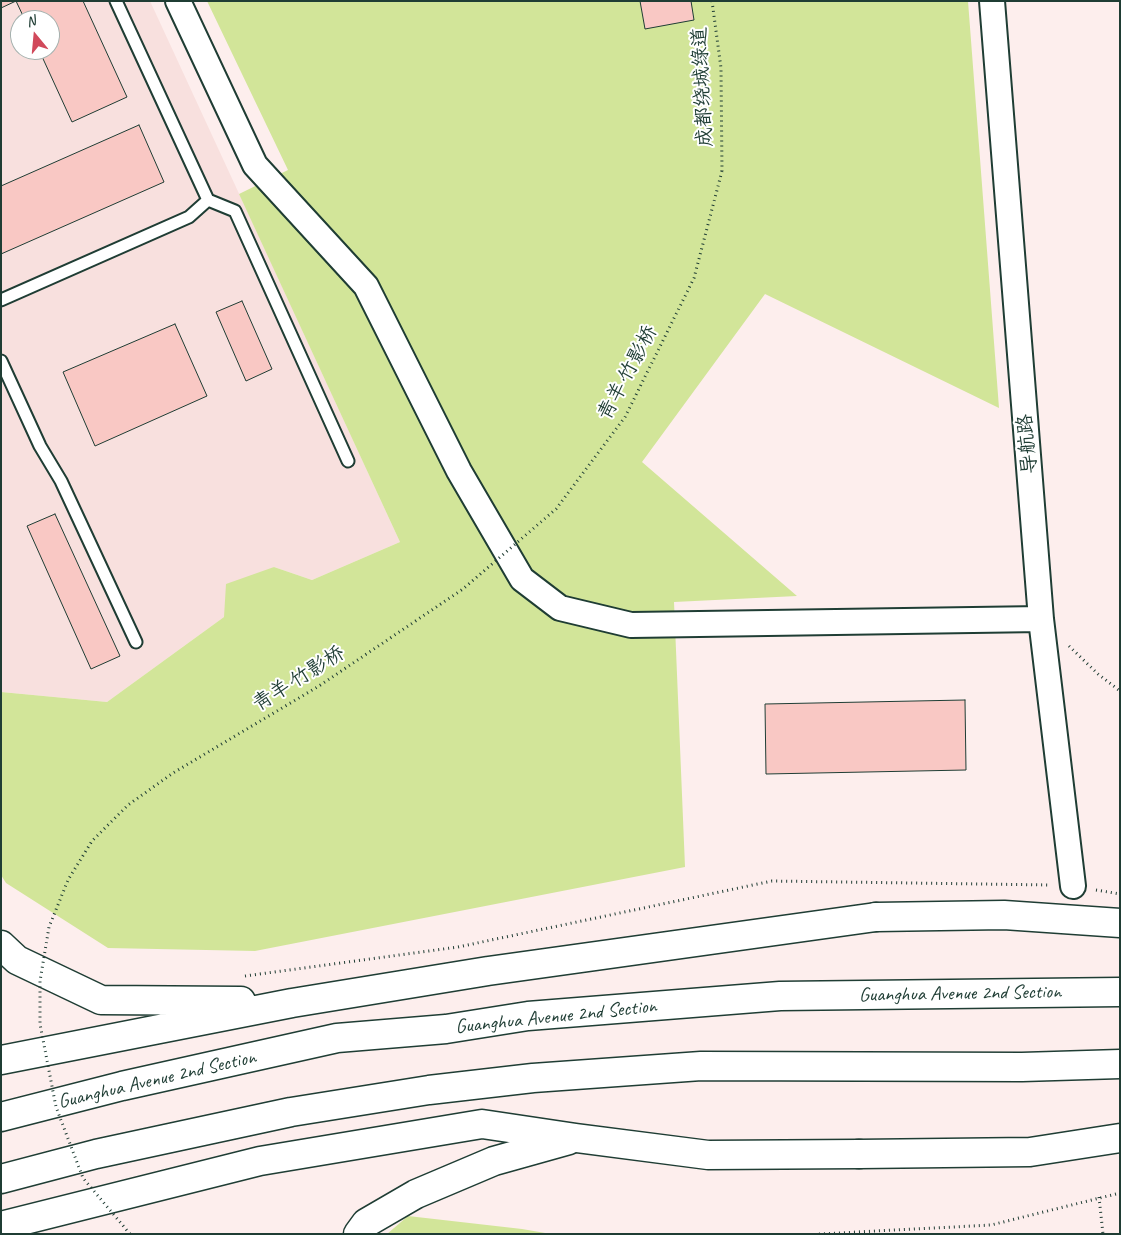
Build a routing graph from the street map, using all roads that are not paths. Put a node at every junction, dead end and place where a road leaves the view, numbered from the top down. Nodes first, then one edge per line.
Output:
1 (116, 1) edge
2 (178, 1) edge
3 (992, 1) edge
4 (208, 200) junction
5 (1, 300) edge
6 (1, 362) edge
7 (348, 461) dead end
8 (1041, 619) junction
9 (136, 642) dead end
10 (1073, 886) road end
11 (1120, 923) edge
12 (1, 945) edge
13 (1120, 992) edge
14 (292, 1003) junction
15 (1, 1060) edge
16 (1120, 1064) edge
17 (1, 1117) edge
18 (576, 1138) junction
19 (1120, 1138) edge
20 (1, 1179) edge
21 (1, 1226) edge
22 (358, 1234) edge

1 - 4 lane
2 - 8 street
3 - 8 street, 导航路
4 - 5 lane
4 - 7 lane
6 - 9 lane
8 - 10 street, 导航路
11 - 14 main road
12 - 14 main road
13 - 17 main road, Guanghua Avenue 2nd Section
14 - 15 main road
16 - 20 main road
18 - 19 main road
18 - 21 main road
18 - 22 main road

